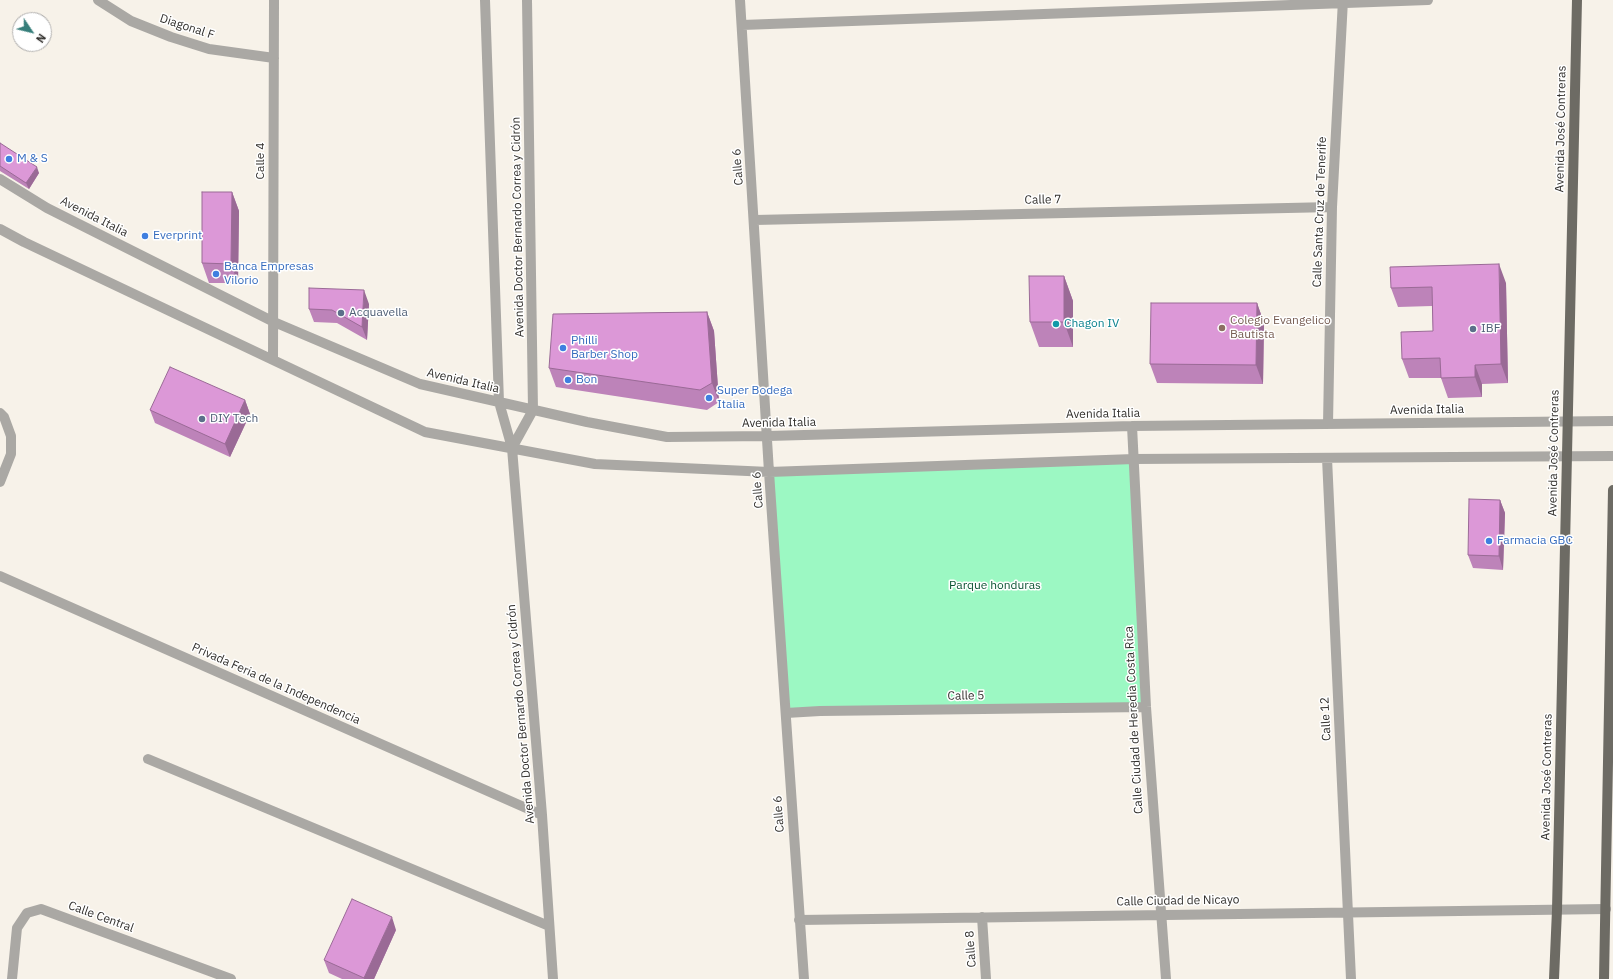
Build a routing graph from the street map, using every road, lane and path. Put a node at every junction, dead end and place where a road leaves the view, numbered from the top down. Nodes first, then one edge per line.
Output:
1 (98, 0) edge
2 (274, 0) edge
3 (485, 0) edge
4 (528, 0) edge
5 (740, 0) edge
6 (1428, 0) edge
7 (1577, 0) edge
8 (1343, 2) edge
9 (742, 25) junction
10 (274, 58) junction
11 (0, 179) edge
12 (1332, 207) junction
13 (755, 220) junction
14 (0, 229) edge
15 (274, 322) junction
16 (273, 360) junction
17 (499, 402) junction
18 (533, 410) junction
19 (0, 414) edge
20 (1613, 421) edge
21 (1568, 422) junction
22 (1328, 424) junction
23 (1132, 426) junction
24 (768, 436) junction
25 (512, 448) junction
26 (1567, 456) junction
27 (1613, 456) edge
28 (1327, 458) junction
29 (1134, 459) junction
30 (769, 472) junction
31 (0, 482) edge
32 (1613, 490) edge
33 (0, 576) edge
34 (1146, 707) junction
35 (786, 712) junction
36 (148, 759) dead end
37 (542, 815) junction
38 (1606, 909) junction
39 (1556, 910) junction
40 (1348, 913) junction
41 (1160, 915) junction
42 (982, 917) junction
43 (799, 920) junction
44 (549, 926) junction
45 (12, 979) edge
46 (231, 979) edge
47 (553, 979) edge
48 (804, 979) edge
49 (986, 979) edge
50 (1166, 979) edge
51 (1351, 979) edge
52 (1554, 979) edge
53 (1604, 979) edge

1 - 10 street, Diagonal F
2 - 10 street, Calle 4
3 - 17 street, Avenida Doctor Bernardo Correa y Cidrón
4 - 18 street, Avenida Doctor Bernardo Correa y Cidrón
5 - 9 street, Calle 6
6 - 8 street
7 - 21 main road, Avenida José Contreras
8 - 9 street
8 - 12 street, Calle Santa Cruz de Tenerife
9 - 13 street, Calle 6
10 - 15 street, Calle 4
11 - 15 street, Avenida Italia
12 - 13 street, Calle 7
12 - 22 street, Calle Santa Cruz de Tenerife
13 - 24 street, Calle 6
14 - 16 street
15 - 16 street, Calle 4
15 - 17 street, Avenida Italia
16 - 25 street
17 - 18 street, Avenida Italia
17 - 25 street, Avenida Doctor Bernardo Correa y Cidrón
18 - 24 street, Avenida Italia
18 - 25 street, Avenida Doctor Bernardo Correa y Cidrón
19 - 31 street
20 - 21 street, Avenida Italia
21 - 22 street, Avenida Italia
21 - 26 main road, Avenida José Contreras
22 - 23 street, Avenida Italia
23 - 24 street, Avenida Italia
23 - 29 street, Calle Ciudad de Heredia Costa Rica
24 - 30 street, Calle 6
25 - 30 street
25 - 37 street, Avenida Doctor Bernardo Correa y Cidrón
26 - 27 street
26 - 28 street
26 - 39 main road, Avenida José Contreras
28 - 29 street
28 - 40 street, Calle 12
29 - 30 street
29 - 34 street, Calle Ciudad de Heredia Costa Rica
30 - 35 street, Calle 6
32 - 38 main road
33 - 37 street, Privada Feria de la Independencia
34 - 35 street, Calle 5
34 - 41 street, Calle Ciudad de Heredia Costa Rica
35 - 43 street, Calle 6
36 - 44 street
37 - 44 street, Avenida Doctor Bernardo Correa y Cidrón
38 - 39 street, Calle Ciudad de Nicayo
38 - 53 main road
39 - 40 street, Calle Ciudad de Nicayo
39 - 52 main road, Avenida José Contreras
40 - 41 street, Calle Ciudad de Nicayo
40 - 51 street, Calle 12
41 - 42 street, Calle Ciudad de Nicayo
41 - 50 street, Calle Ciudad de Heredia Costa Rica
42 - 43 street, Calle Ciudad de Nicayo
42 - 49 street, Calle 8
43 - 48 street, Calle 6
44 - 47 street, Avenida Doctor Bernardo Correa y Cidrón
45 - 46 street, Calle Central

